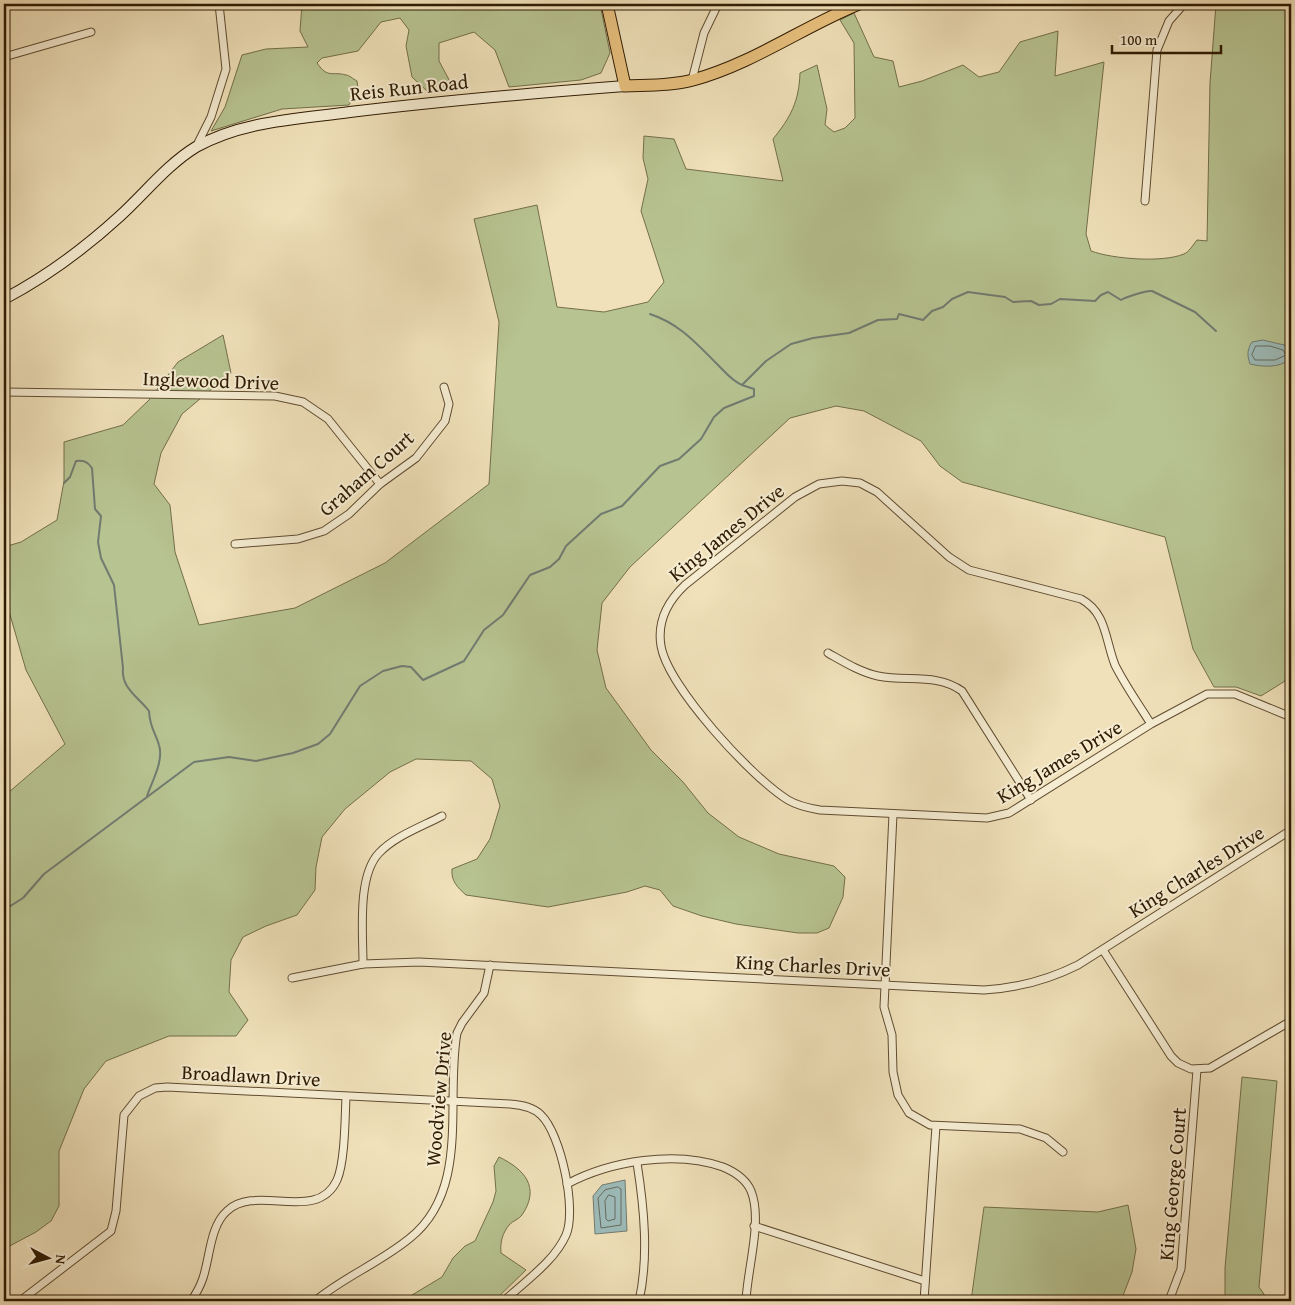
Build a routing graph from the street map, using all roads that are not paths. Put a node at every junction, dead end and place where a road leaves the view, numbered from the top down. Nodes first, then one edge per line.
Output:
1 (219, 4) edge
2 (607, 4) edge
3 (718, 4) edge
4 (859, 4) edge
5 (1184, 4) edge
6 (91, 32) dead end
7 (4, 57) edge
8 (692, 80) junction
9 (624, 86) junction
10 (196, 147) junction
11 (1145, 201) dead end
12 (4, 299) edge
13 (444, 387) dead end
14 (4, 392) edge
15 (380, 484) junction
16 (236, 544) dead end
17 (828, 653) dead end
18 (1291, 717) edge
19 (1150, 724) junction
20 (1031, 800) junction
21 (893, 814) junction
22 (442, 816) dead end
23 (1291, 830) edge
24 (1103, 950) junction
25 (362, 964) junction
26 (490, 965) junction
27 (292, 978) dead end
28 (884, 985) junction
29 (1291, 1021) edge
30 (1197, 1070) junction
31 (346, 1097) junction
32 (453, 1101) junction
33 (936, 1126) junction
34 (1063, 1152) dead end
35 (637, 1163) junction
36 (567, 1184) junction
37 (754, 1226) junction
38 (925, 1282) junction
39 (1170, 1298) dead end
40 (20, 1301) edge
41 (190, 1301) edge
42 (315, 1301) edge
43 (504, 1301) edge
44 (638, 1301) edge
45 (746, 1301) edge
46 (924, 1301) edge

1 - 10 street
2 - 9 main road
3 - 8 street
4 - 8 main road, Reis Run Road
5 - 11 street
6 - 7 street
8 - 9 main road, Reis Run Road
9 - 10 street, Reis Run Road
10 - 12 street, Reis Run Road
13 - 15 street, Graham Court
14 - 15 street, Inglewood Drive
15 - 16 street, Graham Court
17 - 20 street
18 - 19 street, King James Drive
19 - 20 street, King James Drive
19 - 21 street, King James Drive
20 - 21 street, King James Drive
21 - 28 street
22 - 25 street
23 - 24 street, King Charles Drive
24 - 28 street, King Charles Drive
24 - 30 street
25 - 26 street, King Charles Drive
25 - 27 street, King Charles Drive
26 - 28 street, King Charles Drive
26 - 32 street, Woodview Drive
28 - 33 street
29 - 30 street
30 - 39 street, King George Court
31 - 32 street, Broadlawn Drive
31 - 40 street, Broadlawn Drive
31 - 41 street
32 - 36 street, Broadlawn Drive
32 - 42 street, Woodview Drive
33 - 34 street
33 - 38 street
35 - 36 street
35 - 37 street
35 - 44 street
36 - 43 street, Broadlawn Drive
37 - 38 street
37 - 45 street
38 - 46 street

